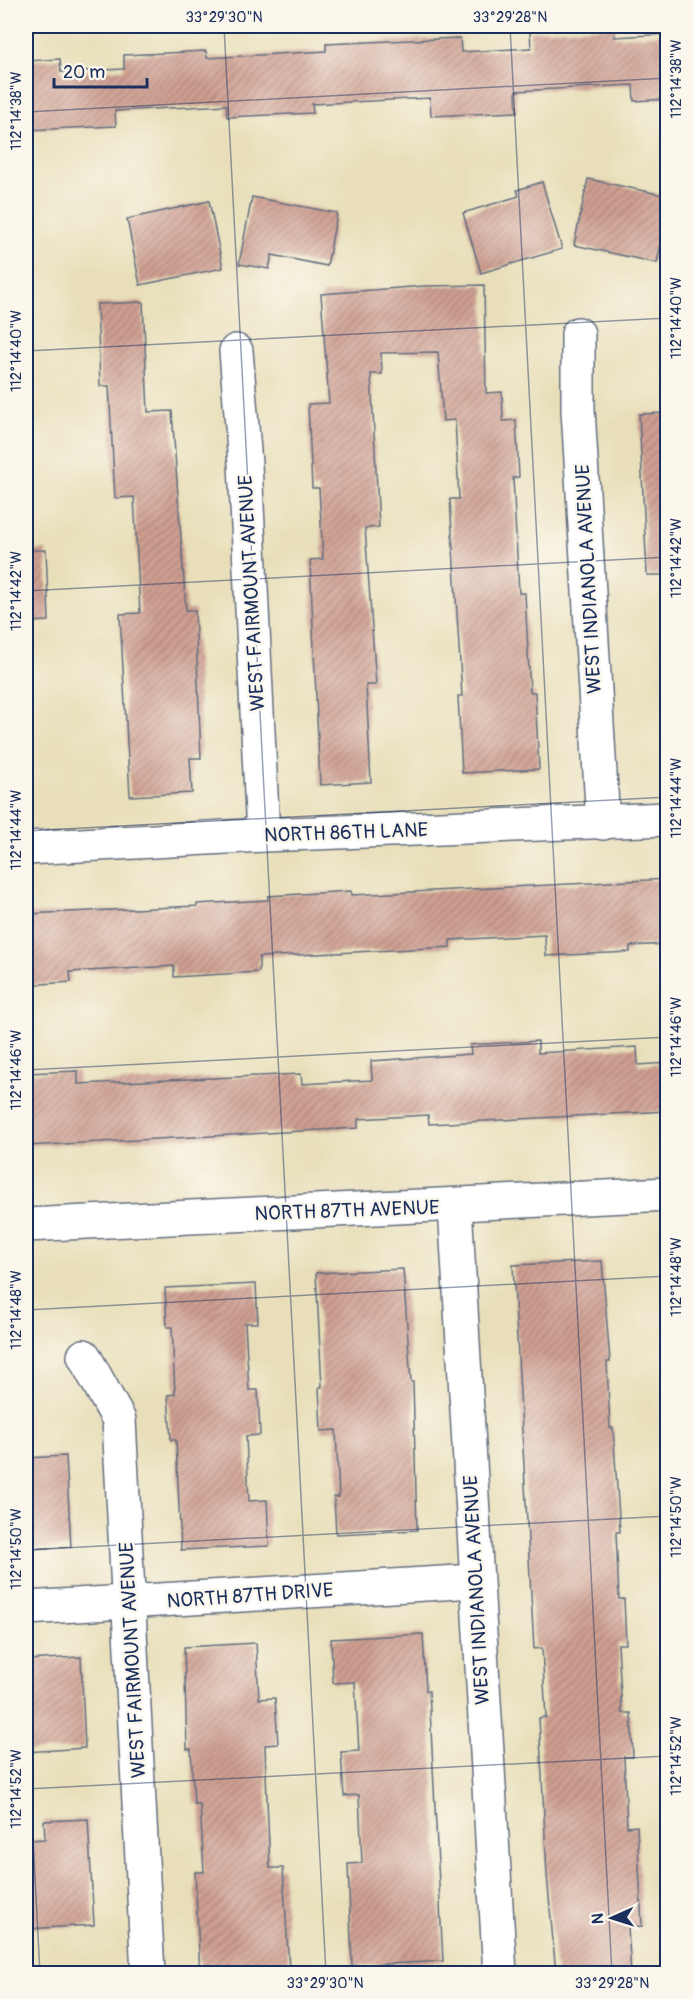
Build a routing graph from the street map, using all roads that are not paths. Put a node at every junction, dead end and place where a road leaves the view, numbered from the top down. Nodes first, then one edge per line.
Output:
1 (578, 334) dead end
2 (236, 351) dead end
3 (668, 819) edge
4 (603, 823) junction
5 (263, 835) junction
6 (26, 848) edge
7 (668, 1194) edge
8 (455, 1206) junction
9 (26, 1225) edge
10 (84, 1356) dead end
11 (475, 1581) junction
12 (130, 1602) junction
13 (26, 1608) edge
14 (148, 1974) edge
15 (500, 1974) edge

1 - 4 street, WEST INDIANOLA AVENUE
2 - 5 street, WEST FAIRMOUNT AVENUE
3 - 4 street, NORTH 86TH LANE
4 - 5 street, NORTH 86TH LANE
5 - 6 street, NORTH 86TH LANE
7 - 8 street, NORTH 87TH AVENUE
8 - 9 street, NORTH 87TH AVENUE
8 - 11 street, WEST INDIANOLA AVENUE
10 - 12 street, WEST FAIRMOUNT AVENUE
11 - 12 street, NORTH 87TH DRIVE
11 - 15 street, WEST INDIANOLA AVENUE
12 - 13 street, NORTH 87TH DRIVE
12 - 14 street, WEST FAIRMOUNT AVENUE

